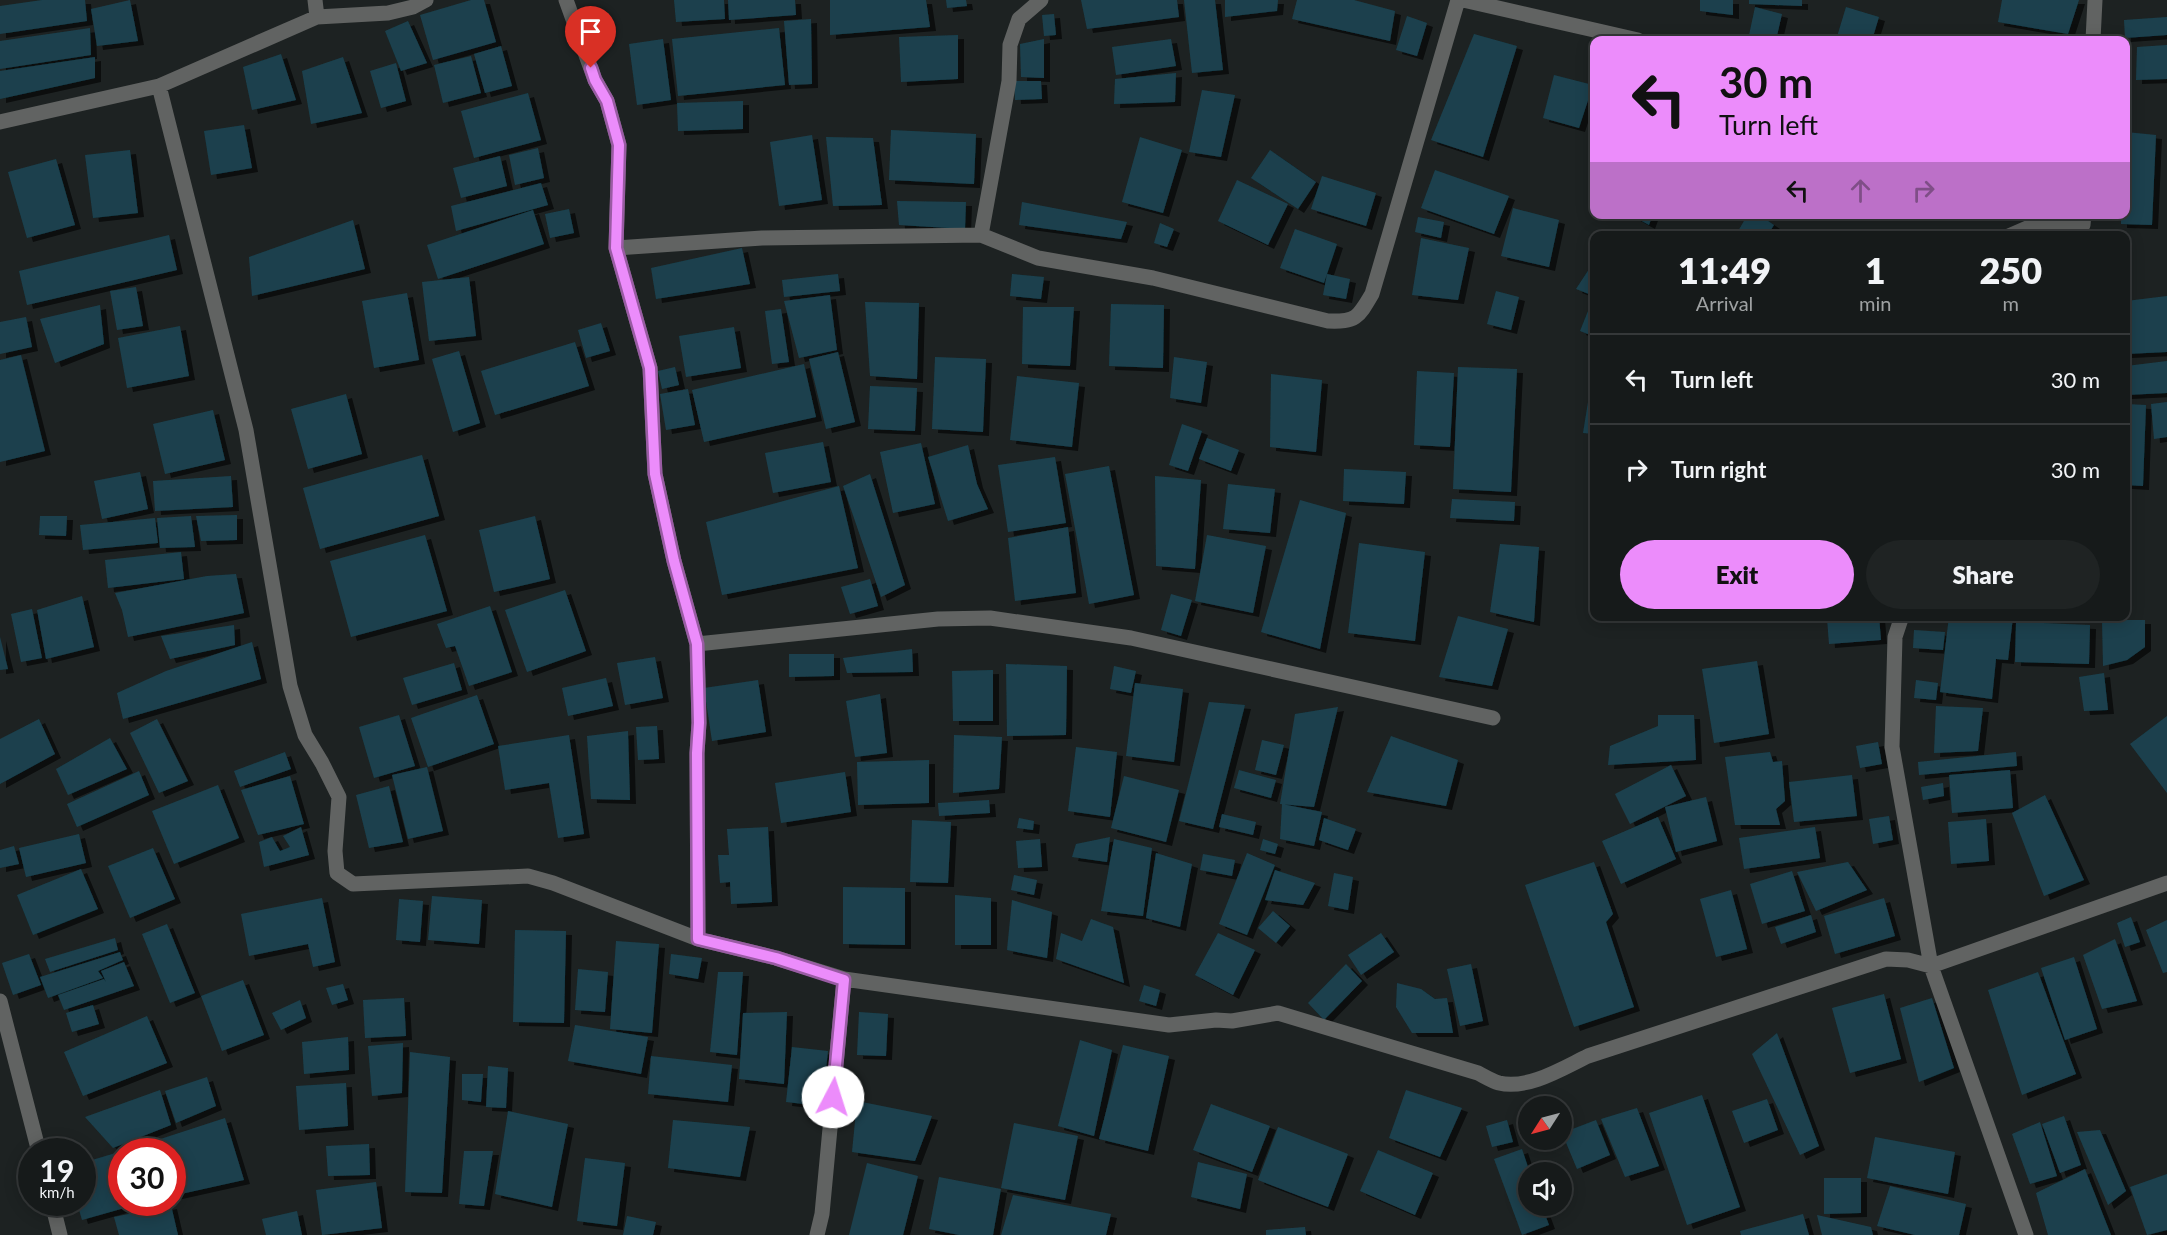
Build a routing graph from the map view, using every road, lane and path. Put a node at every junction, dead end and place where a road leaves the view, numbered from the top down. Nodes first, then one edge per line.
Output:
1 (315, 0) edge
2 (426, 0) edge
3 (566, 0) edge
4 (1041, 0) edge
5 (1458, 0) edge
6 (1463, 0) edge
7 (2095, 0) edge
8 (317, 17) junction
9 (1620, 36) edge
10 (2093, 36) edge
11 (159, 86) junction
12 (0, 122) edge
13 (2084, 219) edge
14 (2020, 231) edge
15 (981, 236) junction
16 (616, 248) junction
17 (1900, 621) edge
18 (697, 644) junction
19 (1493, 718) dead end
20 (2167, 884) edge
21 (698, 939) junction
22 (1931, 966) junction
23 (844, 980) junction
24 (0, 1001) edge
25 (35, 1138) edge
26 (55, 1216) edge
27 (60, 1235) edge
28 (817, 1235) edge
29 (2026, 1235) edge

1 - 8 street
2 - 8 street
3 - 16 street
4 - 15 street
5 - 15 street
6 - 9 street
7 - 10 street
8 - 11 street
11 - 12 street
11 - 21 street
13 - 14 street
15 - 16 street
16 - 18 street
17 - 22 street
18 - 19 street
18 - 21 street
20 - 22 street
21 - 23 street
22 - 23 street
22 - 29 street
23 - 28 street
24 - 25 street
26 - 27 street

